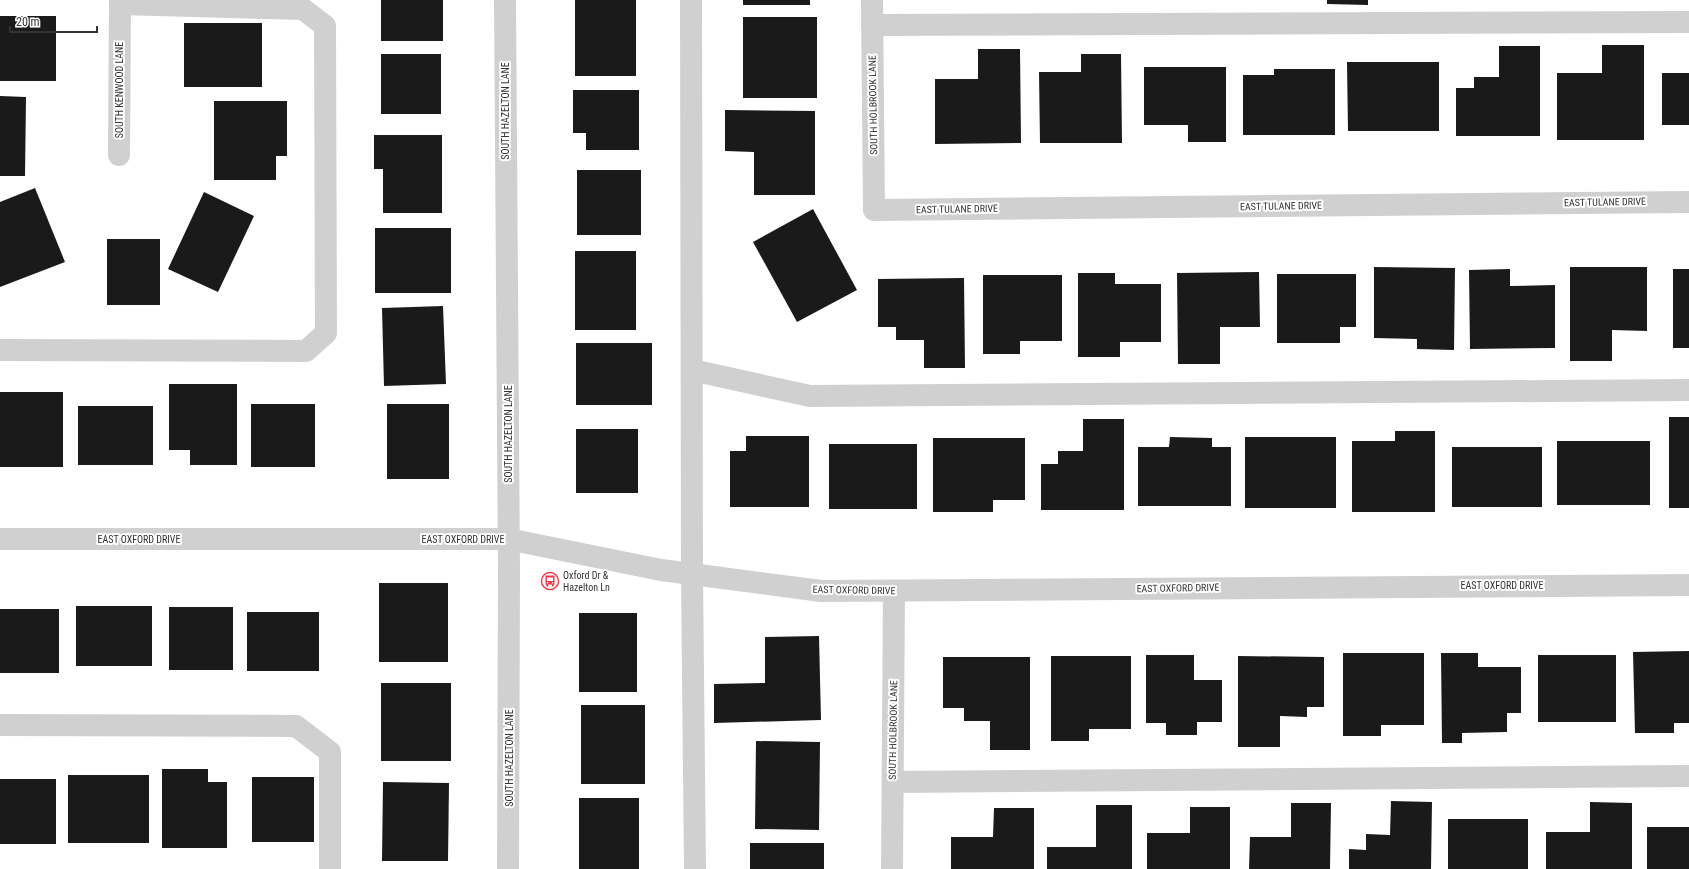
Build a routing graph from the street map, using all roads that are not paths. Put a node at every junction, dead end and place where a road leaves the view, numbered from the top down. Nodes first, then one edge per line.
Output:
1 (505, 0) edge
2 (691, 0) edge
3 (872, 0) edge
4 (120, 2) edge
5 (1689, 22) edge
6 (872, 25) junction
7 (119, 155) dead end
8 (1689, 202) edge
9 (874, 210) joint
10 (0, 350) edge
11 (692, 370) junction
12 (1689, 390) edge
13 (0, 539) edge
14 (508, 539) junction
15 (692, 575) junction
16 (1689, 585) edge
17 (894, 591) junction
18 (0, 725) edge
19 (1689, 776) edge
20 (893, 782) junction
21 (330, 869) edge
22 (508, 869) edge
23 (695, 869) edge
24 (892, 869) edge

1 - 14 street, SOUTH HAZELTON LANE
2 - 11 street
3 - 6 street, SOUTH HOLBROOK LANE
4 - 7 street, SOUTH KENWOOD LANE
4 - 10 street
5 - 6 street
6 - 9 street, SOUTH HOLBROOK LANE
8 - 9 street, EAST TULANE DRIVE
11 - 12 street
11 - 15 street
13 - 14 street, EAST OXFORD DRIVE
14 - 15 street, EAST OXFORD DRIVE
14 - 22 street, SOUTH HAZELTON LANE
15 - 17 street, EAST OXFORD DRIVE
15 - 23 street
16 - 17 street, EAST OXFORD DRIVE
17 - 20 street, SOUTH HOLBROOK LANE
18 - 21 street
19 - 20 street
20 - 24 street, SOUTH HOLBROOK LANE

